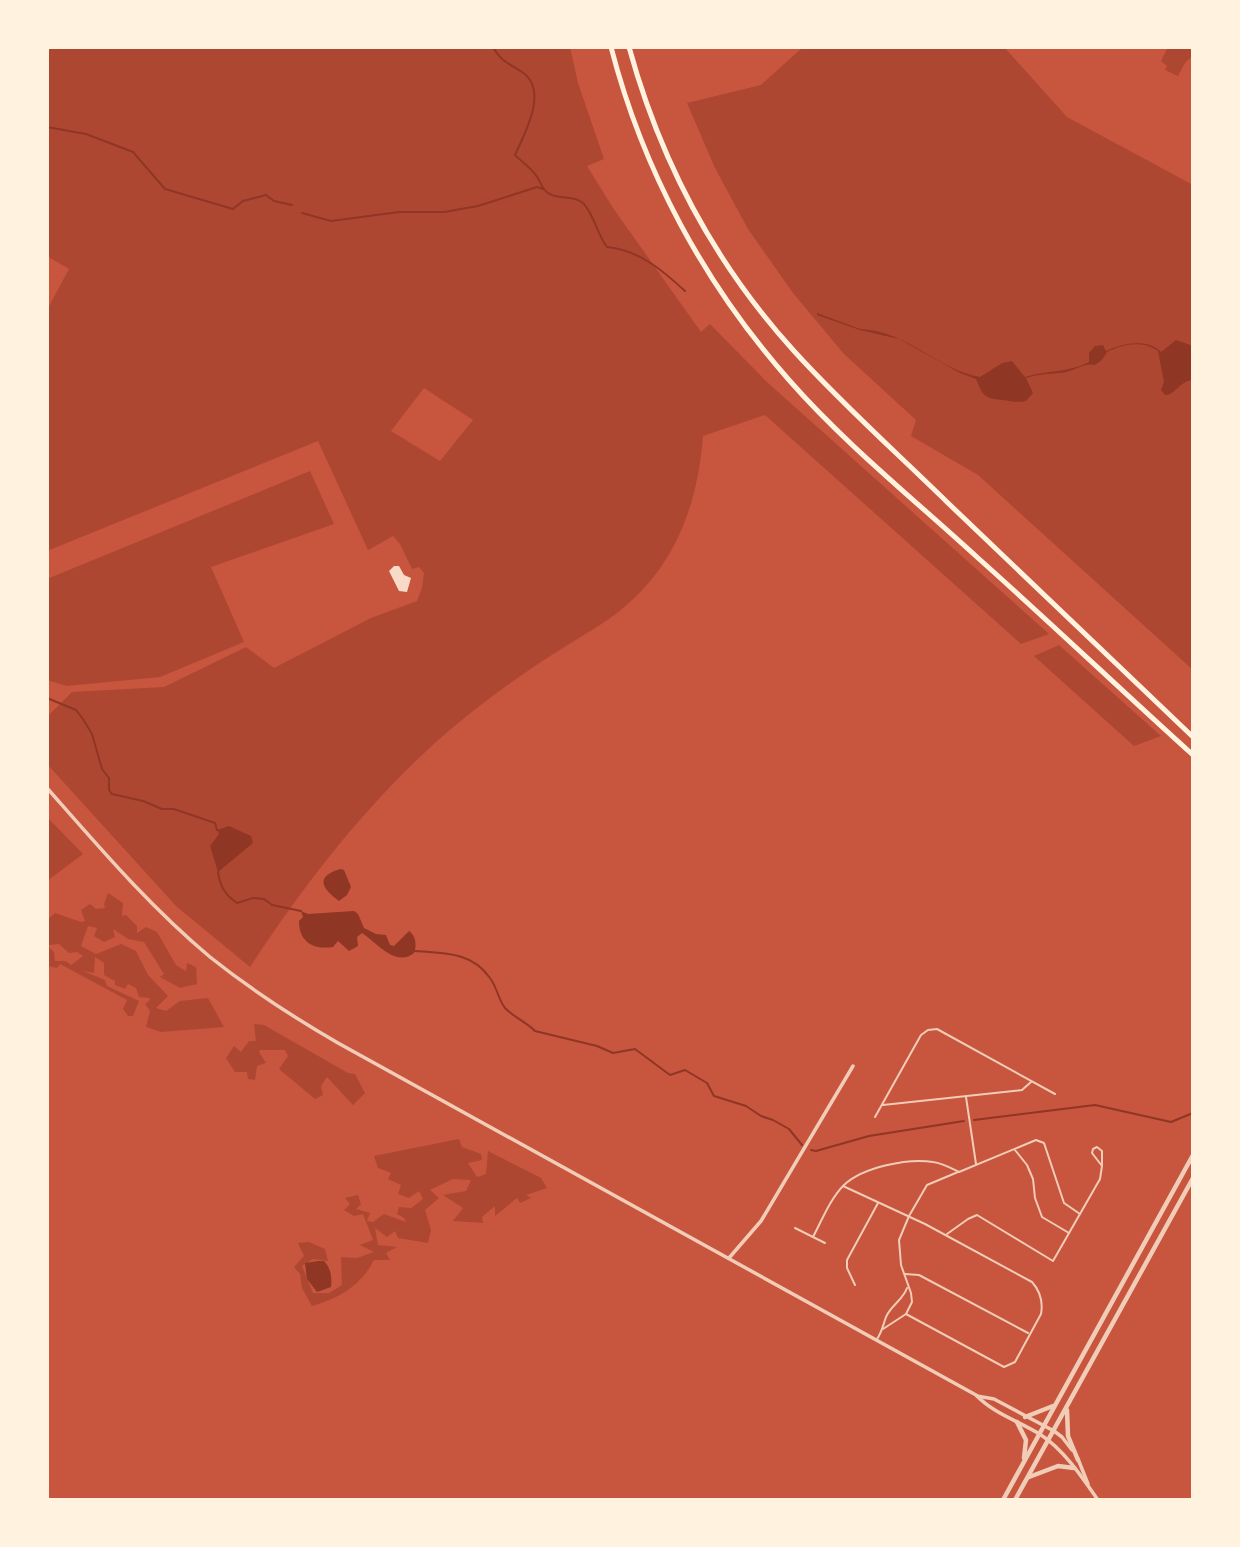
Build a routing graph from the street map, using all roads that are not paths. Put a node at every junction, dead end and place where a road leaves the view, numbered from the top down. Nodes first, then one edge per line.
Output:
1 (611, 47) edge
2 (629, 47) edge
3 (1074, 624) junction
4 (1064, 636) junction
5 (1193, 737) edge
6 (1193, 755) edge
7 (47, 789) edge
8 (853, 1066) dead end
9 (1032, 1082) junction
10 (1055, 1094) dead end
11 (966, 1096) junction
12 (882, 1105) junction
13 (876, 1117) dead end
14 (1014, 1149) junction
15 (1193, 1155) edge
16 (976, 1165) junction
17 (1102, 1167) junction
18 (959, 1172) junction
19 (1193, 1178) edge
20 (843, 1186) junction
21 (878, 1202) junction
22 (1080, 1214) junction
23 (909, 1216) junction
24 (795, 1228) dead end
25 (1069, 1233) junction
26 (946, 1234) junction
27 (813, 1237) junction
28 (825, 1243) dead end
29 (728, 1258) junction
30 (904, 1274) junction
31 (855, 1285) dead end
32 (908, 1287) junction
33 (906, 1314) junction
34 (883, 1329) junction
35 (1030, 1334) junction
36 (877, 1340) junction
37 (976, 1395) junction
38 (1053, 1406) junction
39 (1067, 1406) junction
40 (1025, 1417) junction
41 (1017, 1422) junction
42 (1044, 1425) junction
43 (1054, 1431) junction
44 (1040, 1434) junction
45 (1049, 1441) junction
46 (1078, 1460) junction
47 (1023, 1462) junction
48 (1074, 1468) junction
49 (1030, 1477) junction
50 (1090, 1489) junction
51 (1003, 1500) edge
52 (1015, 1500) edge
53 (1098, 1500) edge

1 - 4 main road
2 - 3 main road
3 - 4 main road
3 - 5 main road
4 - 6 main road
7 - 29 street
8 - 29 street
9 - 10 lane
9 - 11 lane
9 - 12 lane
11 - 12 lane
11 - 16 lane
12 - 13 lane
14 - 16 lane
14 - 22 lane
14 - 25 lane
15 - 38 street
16 - 18 lane
17 - 17 lane
17 - 22 lane
18 - 20 lane
18 - 23 lane
19 - 39 street
20 - 21 lane
20 - 27 lane
21 - 23 lane
21 - 31 lane
22 - 25 lane
23 - 26 lane
23 - 30 lane
24 - 27 lane
25 - 26 lane
26 - 35 lane
27 - 28 lane
29 - 36 street
30 - 32 lane
30 - 35 lane
32 - 33 lane
32 - 34 lane
33 - 34 lane
33 - 35 lane
34 - 36 lane
36 - 37 street
37 - 40 street
37 - 41 street
38 - 40 street
38 - 42 street
39 - 43 street
39 - 46 street
40 - 42 street
41 - 44 street
41 - 47 street
42 - 43 street
42 - 44 street
43 - 45 street
43 - 46 street
44 - 45 street
44 - 47 street
45 - 48 street
45 - 49 street
46 - 50 street
47 - 51 street
48 - 49 street
48 - 50 street
49 - 52 street
50 - 53 street

